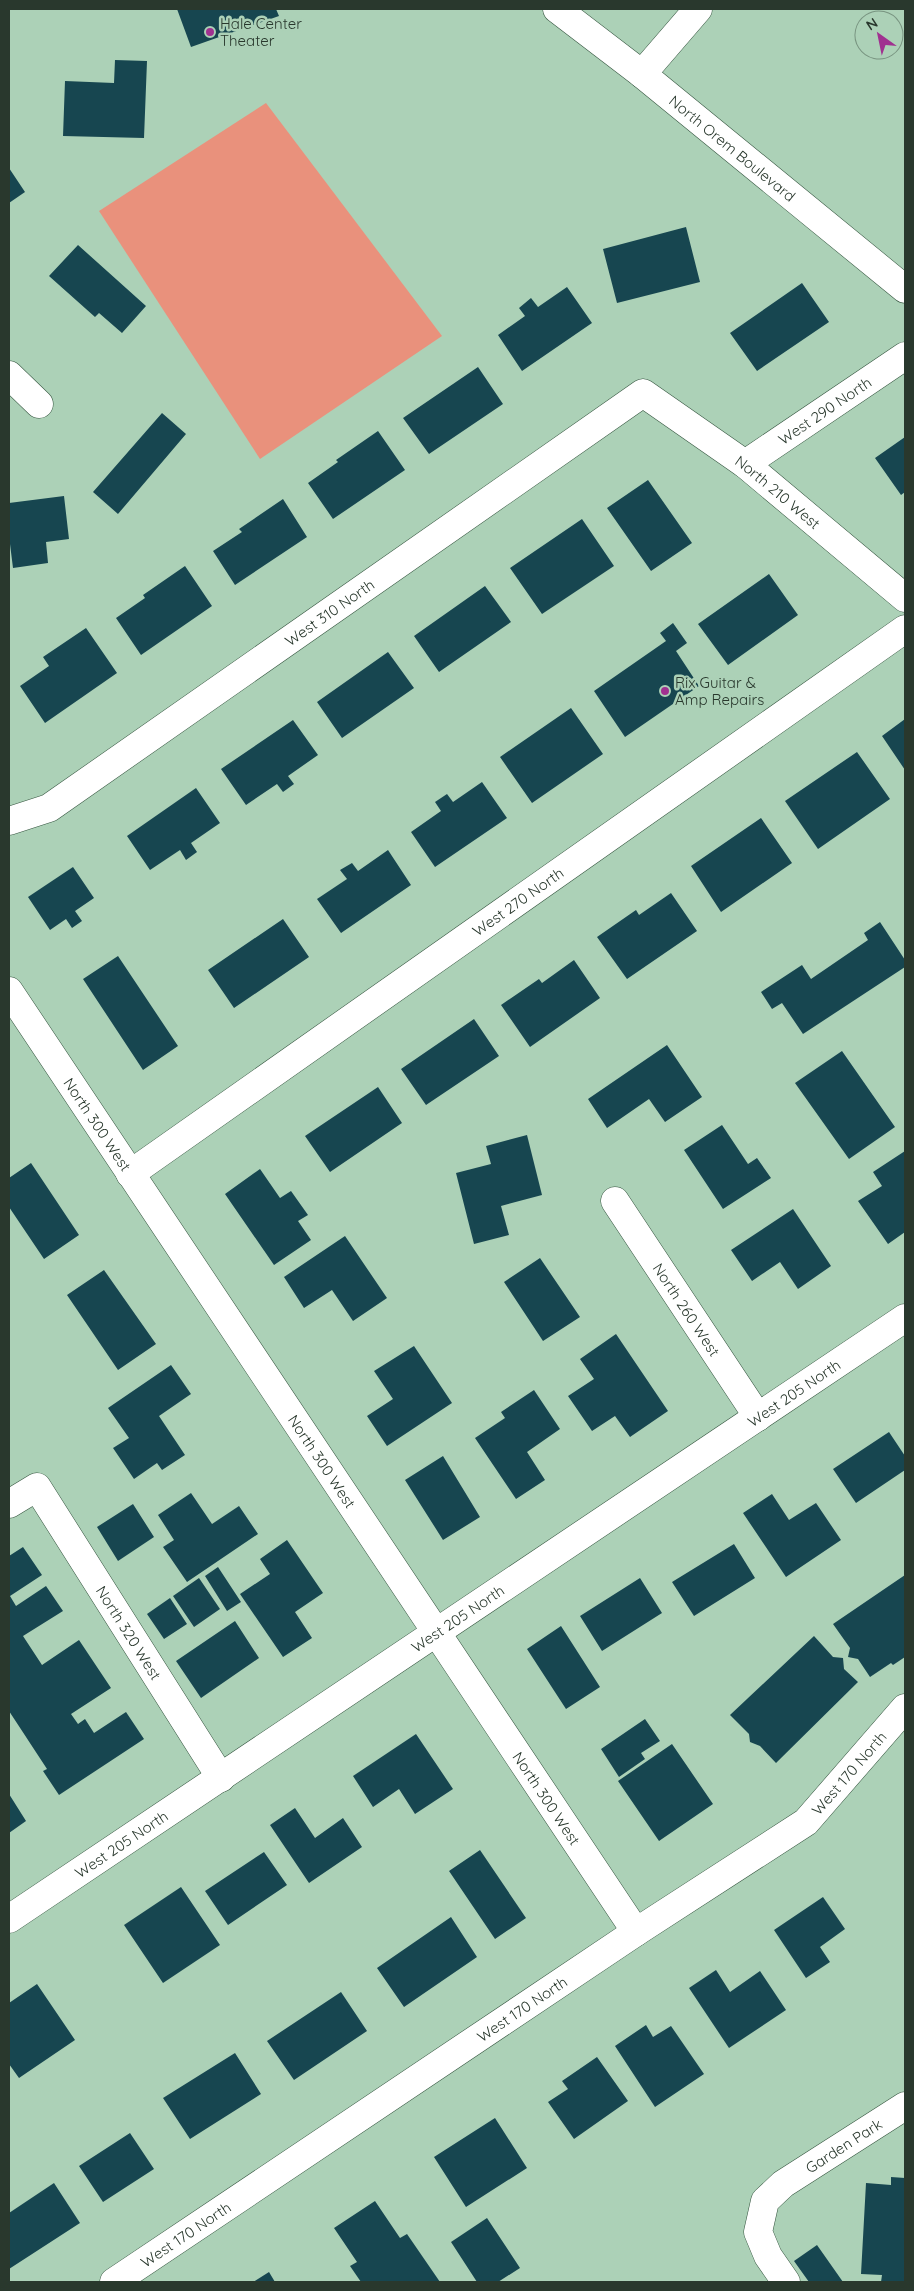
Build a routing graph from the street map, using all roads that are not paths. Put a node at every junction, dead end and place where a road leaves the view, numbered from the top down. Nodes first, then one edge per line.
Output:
1 (557, 9) edge
2 (697, 9) edge
3 (642, 74) junction
4 (905, 289) edge
5 (905, 356) edge
6 (9, 375) edge
7 (643, 393) joint
8 (39, 404) dead end
9 (745, 464) junction
10 (905, 598) edge
11 (905, 629) edge
12 (9, 821) edge
13 (9, 991) edge
14 (130, 1174) junction
15 (615, 1201) dead end
16 (905, 1318) edge
17 (758, 1417) junction
18 (9, 1504) edge
19 (436, 1633) junction
20 (905, 1708) edge
21 (221, 1778) junction
22 (9, 1918) edge
23 (636, 1932) junction
24 (905, 2106) edge
25 (114, 2282) edge
26 (786, 2282) edge

1 - 3 street, North Orem Boulevard
2 - 3 street
3 - 4 street, North Orem Boulevard
5 - 9 street, West 290 North
6 - 8 street
7 - 9 street, North 210 West
7 - 12 street, West 310 North
9 - 10 street, North 210 West
11 - 14 street, West 270 North
13 - 14 street, North 300 West
14 - 19 street, North 300 West
15 - 17 street, North 260 West
16 - 17 street, West 205 North
17 - 19 street, West 205 North
18 - 21 street, North 320 West
19 - 21 street, West 205 North
19 - 23 street, North 300 West
20 - 23 street, West 170 North
21 - 22 street, West 205 North
23 - 25 street, West 170 North
24 - 26 street, Garden Park

